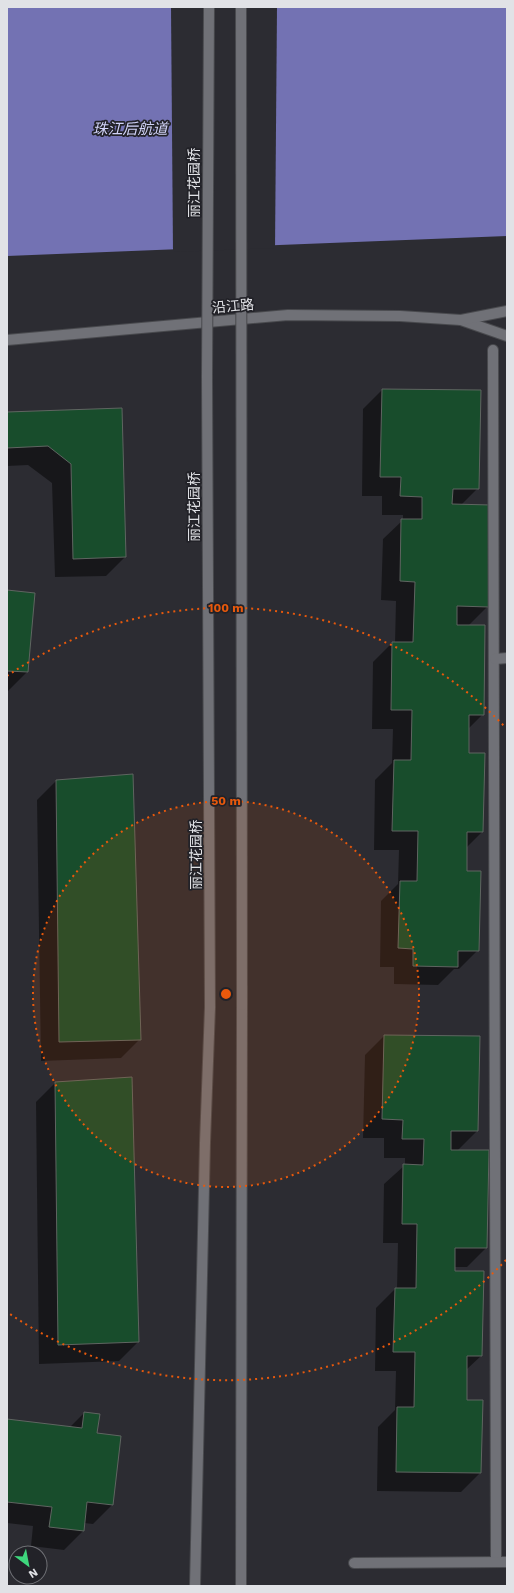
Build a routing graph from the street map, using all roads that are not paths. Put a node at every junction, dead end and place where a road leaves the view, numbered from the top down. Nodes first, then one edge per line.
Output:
1 (209, 7) edge
2 (241, 7) edge
3 (507, 311) edge
4 (461, 320) junction
5 (507, 336) edge
6 (7, 340) edge
7 (493, 350) dead end
8 (507, 658) edge
9 (495, 659) junction
10 (502, 1562) edge
11 (354, 1563) dead end
12 (195, 1586) edge
13 (241, 1586) edge

1 - 12 street, 丽江花园桥, bridge
2 - 13 street, bridge
3 - 4 street
4 - 5 street
4 - 6 street, 沿江路
7 - 9 street
8 - 9 street
9 - 10 street
10 - 11 street

